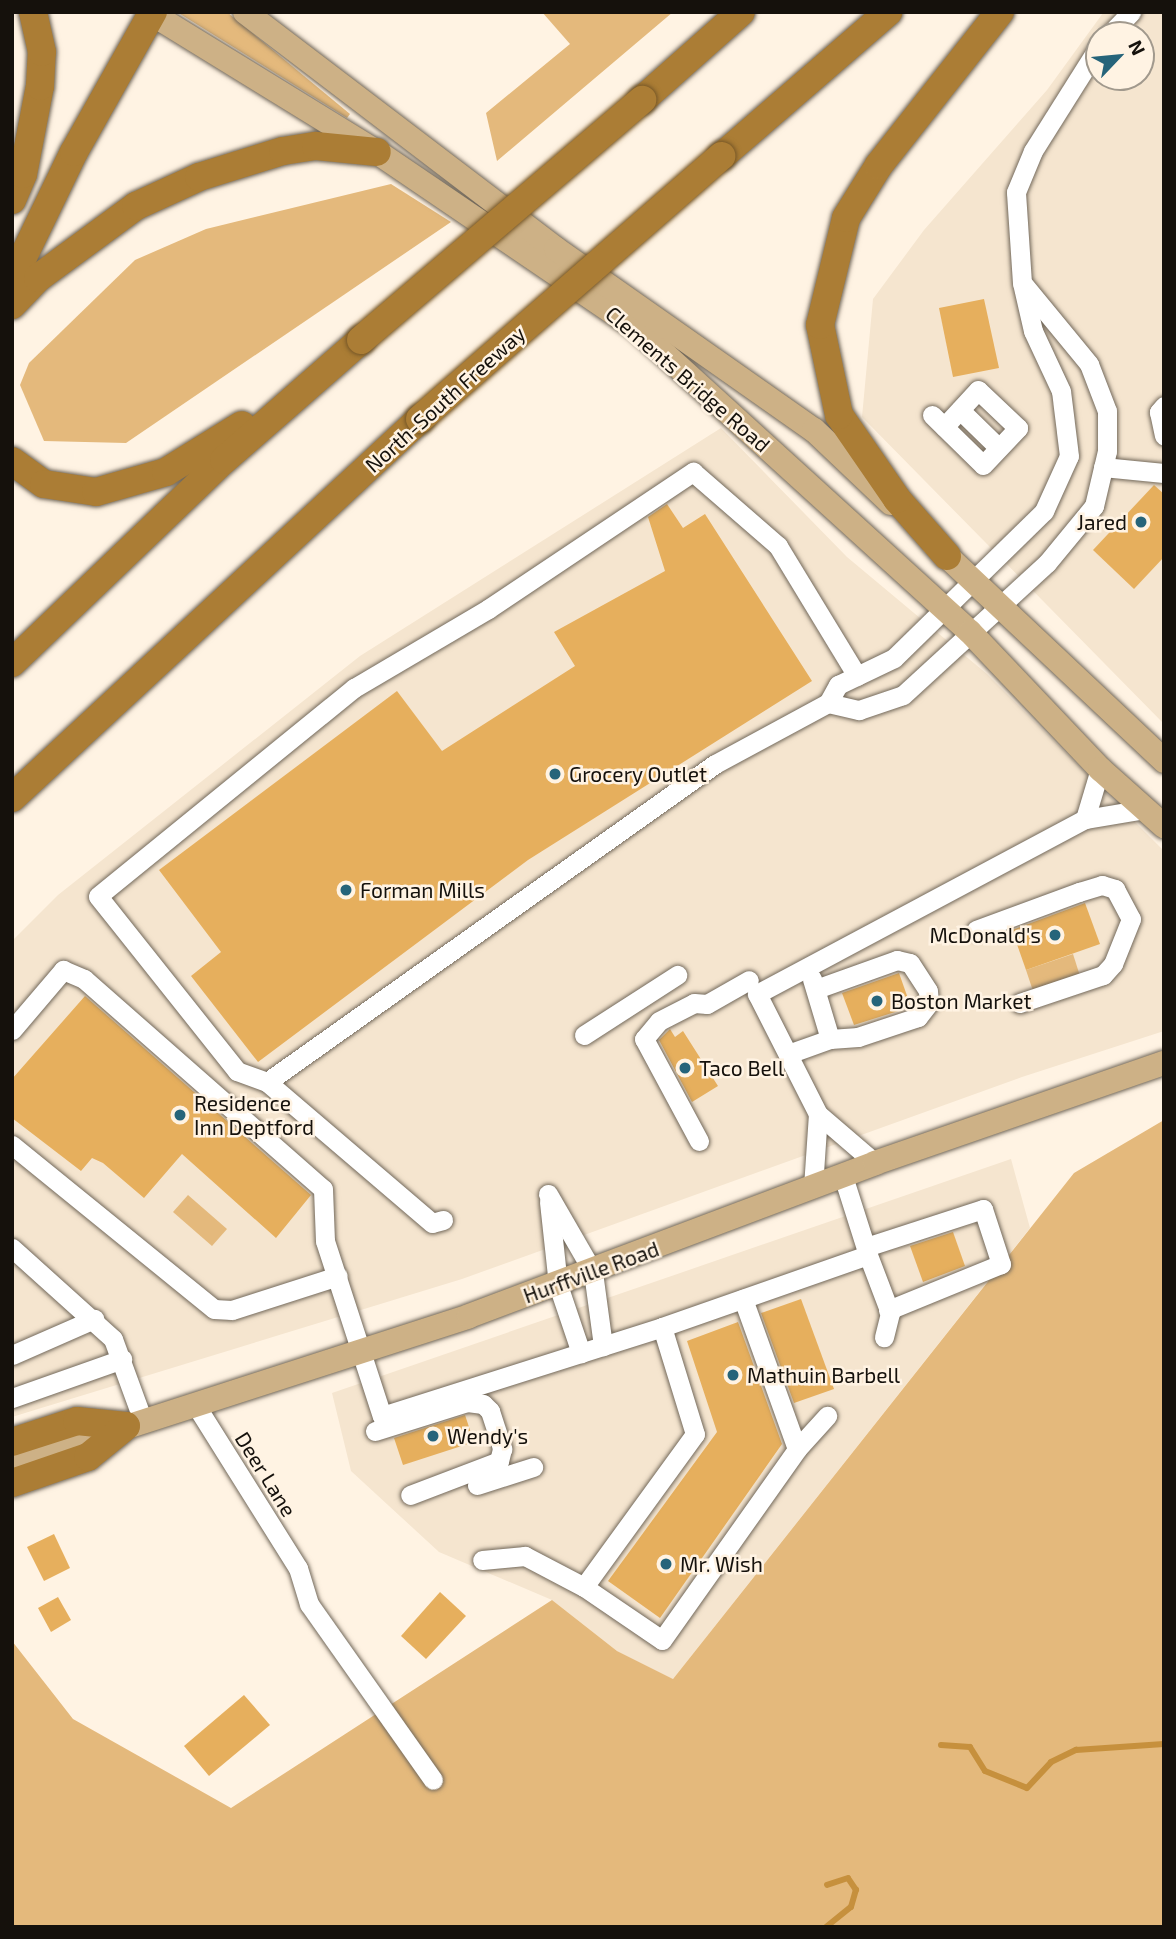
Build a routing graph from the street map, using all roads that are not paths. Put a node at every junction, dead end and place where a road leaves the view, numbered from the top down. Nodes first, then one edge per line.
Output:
1 (33, 12) edge
2 (245, 12) edge
3 (741, 12) edge
4 (888, 12) edge
5 (1000, 12) edge
6 (152, 13) edge
7 (1085, 68) edge
8 (376, 152) junction
9 (12, 200) edge
10 (12, 280) edge
11 (1022, 283) junction
12 (12, 305) edge
13 (362, 340) junction
14 (1164, 406) edge
15 (960, 410) junction
16 (1164, 435) edge
17 (999, 448) junction
18 (12, 461) edge
19 (1103, 467) junction
20 (1164, 473) edge
21 (947, 556) junction
22 (973, 580) junction
23 (1000, 605) junction
24 (943, 607) junction
25 (970, 632) junction
26 (12, 663) edge
27 (857, 676) junction
28 (828, 703) junction
29 (1164, 761) edge
30 (1100, 769) junction
31 (12, 798) edge
32 (1155, 818) edge
33 (1085, 820) junction
34 (976, 930) dead end
35 (807, 968) junction
36 (677, 975) dead end
37 (748, 980) dead end
38 (816, 989) junction
39 (1020, 1003) dead end
40 (12, 1030) edge
41 (584, 1035) dead end
42 (830, 1039) junction
43 (1164, 1045) edge
44 (788, 1054) junction
45 (1164, 1063) edge
46 (1113, 1078) junction
47 (267, 1082) junction
48 (818, 1114) junction
49 (699, 1141) dead end
50 (12, 1145) edge
51 (875, 1163) junction
52 (843, 1176) junction
53 (813, 1188) junction
54 (443, 1220) dead end
55 (12, 1248) edge
56 (867, 1251) junction
57 (593, 1272) junction
58 (338, 1276) junction
59 (558, 1285) junction
60 (743, 1299) junction
61 (888, 1310) junction
62 (94, 1319) junction
63 (662, 1327) junction
64 (884, 1338) dead end
65 (603, 1346) junction
66 (361, 1352) junction
67 (581, 1353) junction
68 (12, 1355) edge
69 (122, 1359) junction
70 (12, 1398) edge
71 (195, 1404) junction
72 (827, 1416) dead end
73 (134, 1423) junction
74 (378, 1424) junction
75 (12, 1442) edge
76 (797, 1449) junction
77 (12, 1464) edge
78 (533, 1466) dead end
79 (12, 1483) edge
80 (482, 1560) dead end
81 (584, 1587) junction
82 (433, 1780) dead end

1 - 9 highway
2 - 21 main road, Clements Bridge Road
3 - 13 highway, bridge
4 - 31 highway, North-South Freeway, bridge
5 - 21 highway
6 - 8 main road, Clements Bridge Road
6 - 10 highway
7 - 11 street
8 - 12 highway
8 - 24 main road, Clements Bridge Road
11 - 19 street
11 - 22 street
13 - 18 highway
13 - 26 highway
14 - 16 street
15 - 17 street
15 - 17 street
15 - 17 street
19 - 20 street
19 - 23 street
21 - 22 main road, Clements Bridge Road
22 - 23 main road, Clements Bridge Road
22 - 24 street
23 - 25 street
23 - 29 main road, Clements Bridge Road
24 - 25 main road, Clements Bridge Road
24 - 27 street
25 - 28 street
25 - 30 main road, Clements Bridge Road
27 - 28 street
27 - 47 street
28 - 47 street
30 - 32 main road, Clements Bridge Road
30 - 33 street
32 - 33 street
33 - 35 street
34 - 39 street
35 - 38 street
35 - 44 street
36 - 41 street
37 - 49 street
38 - 42 street
38 - 42 street
40 - 58 street
42 - 44 street
43 - 46 main road
44 - 48 street
45 - 46 main road, Hurffville Road
46 - 51 main road, Hurffville Road
47 - 54 street
48 - 51 street
48 - 53 street
50 - 58 street
51 - 52 main road, Hurffville Road
52 - 53 main road, Hurffville Road
52 - 56 street
53 - 57 main road, Hurffville Road
55 - 62 street
56 - 60 street
56 - 61 street
56 - 61 street
57 - 59 main road, Hurffville Road
57 - 59 street
57 - 65 street
58 - 66 street
59 - 66 main road, Hurffville Road
59 - 67 street
60 - 63 street
60 - 76 street
61 - 64 street
62 - 68 street
62 - 69 street
63 - 65 street
63 - 81 street
65 - 67 street
66 - 71 main road, Hurffville Road
66 - 74 street
67 - 74 street
69 - 70 street
69 - 73 street
71 - 73 main road, Hurffville Road
71 - 82 street, Deer Lane
72 - 76 street
73 - 75 highway
73 - 77 main road, Hurffville Road
73 - 79 highway
74 - 78 street
76 - 81 street
80 - 81 street

